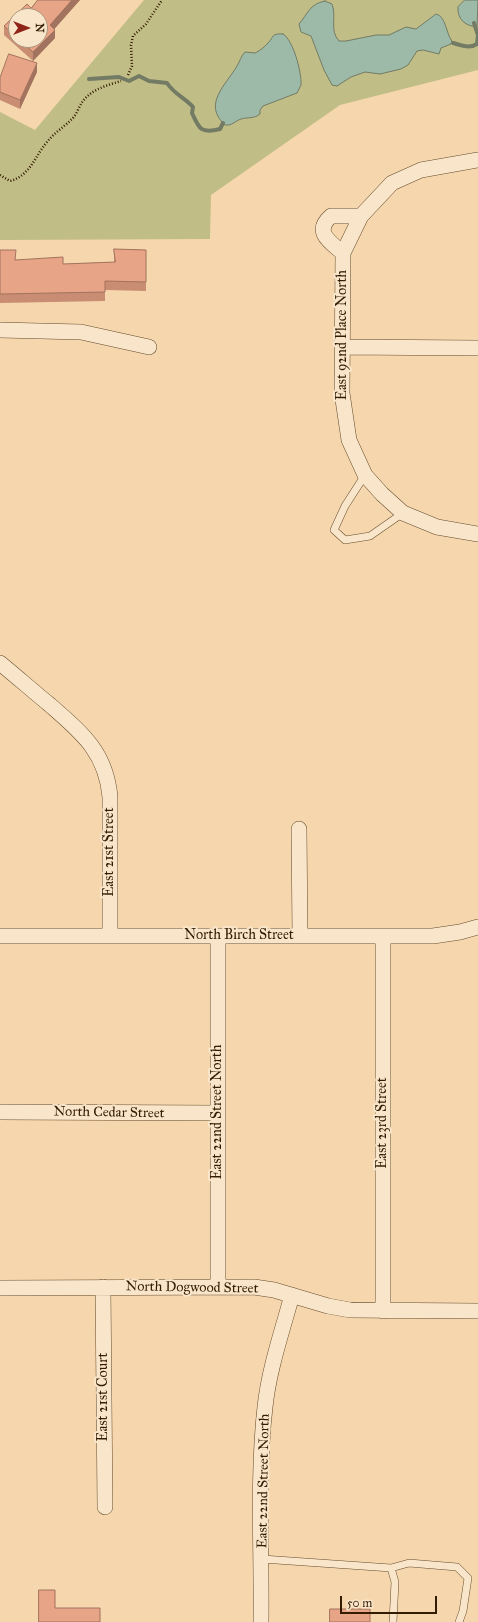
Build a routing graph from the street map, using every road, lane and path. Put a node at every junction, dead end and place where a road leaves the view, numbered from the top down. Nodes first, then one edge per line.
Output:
1 (162, 0) edge
2 (128, 75) dead end
3 (121, 81) dead end
4 (478, 160) edge
5 (0, 175) edge
6 (361, 216) junction
7 (343, 253) junction
8 (0, 330) edge
9 (149, 347) dead end
10 (343, 347) junction
11 (478, 348) edge
12 (365, 475) junction
13 (404, 513) junction
14 (478, 534) edge
15 (0, 663) edge
16 (299, 829) dead end
17 (478, 927) edge
18 (0, 936) edge
19 (110, 936) junction
20 (218, 936) junction
21 (300, 936) junction
22 (383, 936) junction
23 (0, 1112) edge
24 (218, 1113) junction
25 (103, 1287) junction
26 (218, 1287) junction
27 (0, 1288) edge
28 (292, 1295) junction
29 (384, 1310) junction
30 (478, 1311) edge
31 (105, 1507) dead end
32 (262, 1559) junction
33 (391, 1568) junction
34 (261, 1622) edge
35 (393, 1622) edge
36 (460, 1622) edge

1 - 2 path
3 - 5 path
4 - 6 street, East 92nd Place North
6 - 7 street, East 92nd Place North
6 - 7 street
7 - 10 street, East 92nd Place North
8 - 9 street
10 - 11 street
10 - 12 street, East 92nd Place North
12 - 13 street, East 92nd Place North
12 - 13 lane
13 - 14 street, East 92nd Place North
15 - 19 street, East 21st Street
16 - 21 street
17 - 22 street, North Birch Street
18 - 19 street, North Birch Street
19 - 20 street, North Birch Street
20 - 21 street, North Birch Street
20 - 24 street, East 22nd Street North
21 - 22 street, North Birch Street
22 - 29 street, East 23rd Street
23 - 24 street, North Cedar Street
24 - 26 street, East 22nd Street North
25 - 26 street, North Dogwood Street
25 - 27 street, North Dogwood Street
25 - 31 street, East 21st Court
26 - 28 street, North Dogwood Street
28 - 29 street, North Dogwood Street
28 - 32 street, East 22nd Street North
29 - 30 street, North Dogwood Street
32 - 33 lane
32 - 34 street, East 22nd Street North
33 - 35 lane
33 - 36 lane

